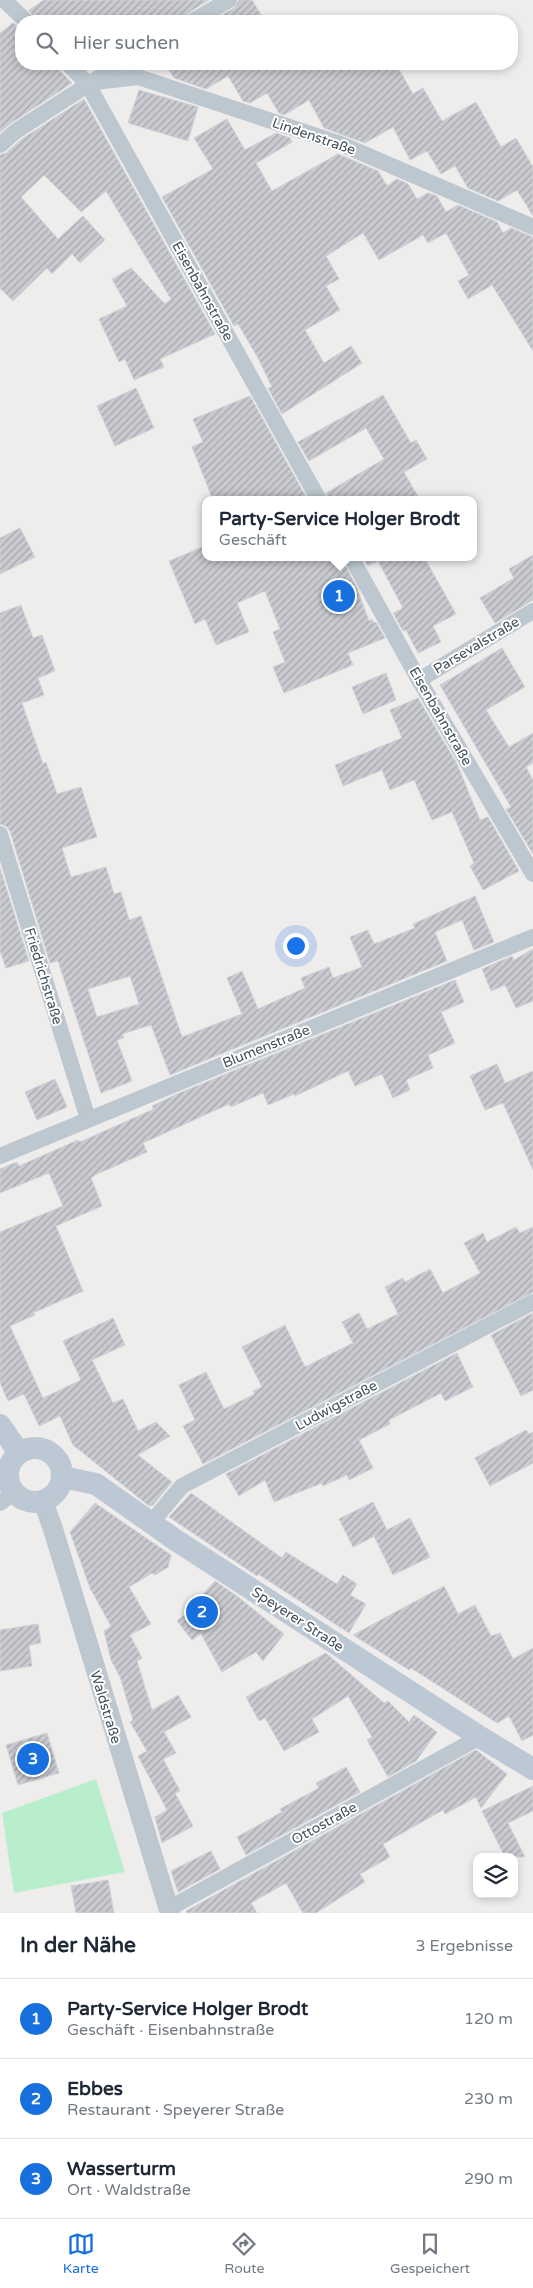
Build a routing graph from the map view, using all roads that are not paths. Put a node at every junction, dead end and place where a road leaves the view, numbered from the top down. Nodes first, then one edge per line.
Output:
1 (4, 0) edge
2 (229, 0) edge
3 (20, 15) edge
4 (203, 15) edge
5 (74, 70) edge
6 (110, 70) edge
7 (87, 83) junction
8 (0, 145) edge
9 (533, 227) edge
10 (317, 496) edge
11 (353, 561) edge
12 (533, 611) edge
13 (419, 680) junction
14 (0, 834) edge
15 (533, 874) edge
16 (533, 937) edge
17 (88, 1119) junction
18 (0, 1156) edge
19 (533, 1302) edge
20 (0, 1425) edge
21 (19, 1453) junction
22 (62, 1477) junction
23 (7, 1498) edge
24 (43, 1501) junction
25 (151, 1522) junction
26 (480, 1737) junction
27 (533, 1769) edge
28 (169, 1911) edge

1 - 3 street
2 - 4 street
5 - 7 street, Eisenbahnstraße
6 - 7 street
7 - 8 street
7 - 9 street, Lindenstraße
7 - 10 street, Eisenbahnstraße
11 - 13 street, Eisenbahnstraße
12 - 13 street, Parsevalstraße
13 - 15 street, Eisenbahnstraße
14 - 17 street, Friedrichstraße
16 - 17 street, Blumenstraße
17 - 18 street, Blumenstraße
19 - 25 street, Ludwigstraße
20 - 21 main road
21 - 22 main road
21 - 23 main road
22 - 24 main road
22 - 25 main road, Speyerer Straße
23 - 24 main road
24 - 28 street, Waldstraße
25 - 26 main road, Speyerer Straße
26 - 27 main road, Speyerer Straße
26 - 28 street, Ottostraße

